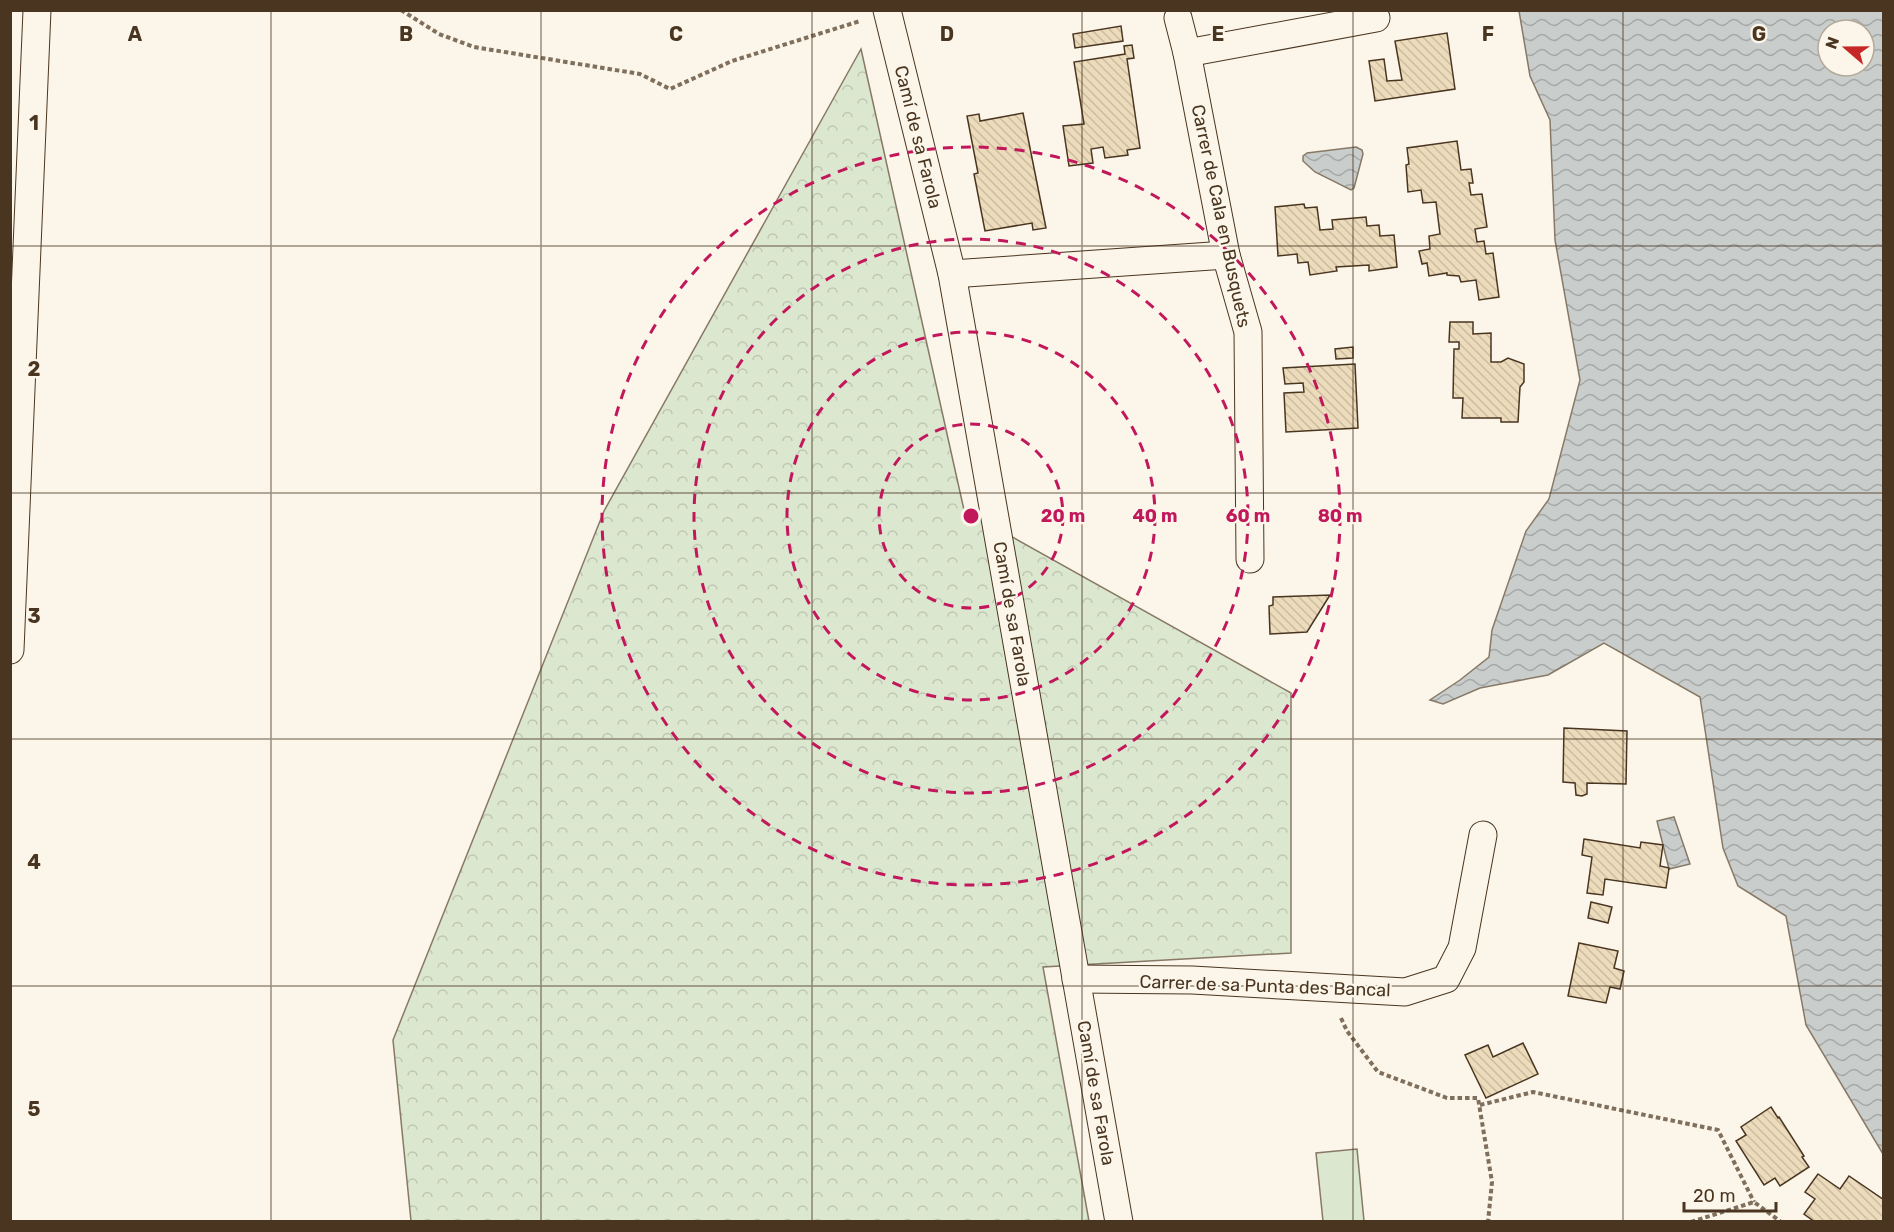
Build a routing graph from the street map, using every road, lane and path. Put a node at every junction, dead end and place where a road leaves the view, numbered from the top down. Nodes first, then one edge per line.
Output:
1 (37, 10) edge
2 (401, 10) edge
3 (887, 12) edge
4 (1178, 18) dead end
5 (1376, 18) dead end
6 (1187, 54) junction
7 (1226, 255) junction
8 (952, 274) junction
9 (1250, 559) dead end
10 (10, 650) edge
11 (1483, 835) dead end
12 (1076, 979) junction
13 (1328, 988) junction
14 (1480, 1105) junction
15 (1754, 1202) junction
16 (1119, 1221) edge
17 (1488, 1221) edge
18 (1691, 1221) edge
19 (1781, 1221) edge

1 - 10 street
2 - 3 path
3 - 8 street, Camí de sa Farola
4 - 6 street, Carrer de Cala en Busquets
5 - 6 street
6 - 7 street, Carrer de Cala en Busquets
7 - 8 street
7 - 9 street, Carrer de Cala en Busquets
8 - 12 street, Camí de sa Farola
11 - 13 street, Carrer de sa Punta des Bancal
12 - 13 street, Carrer de sa Punta des Bancal
12 - 16 street, Camí de sa Farola
13 - 14 path
14 - 15 path
14 - 17 path
15 - 18 path
15 - 19 path

